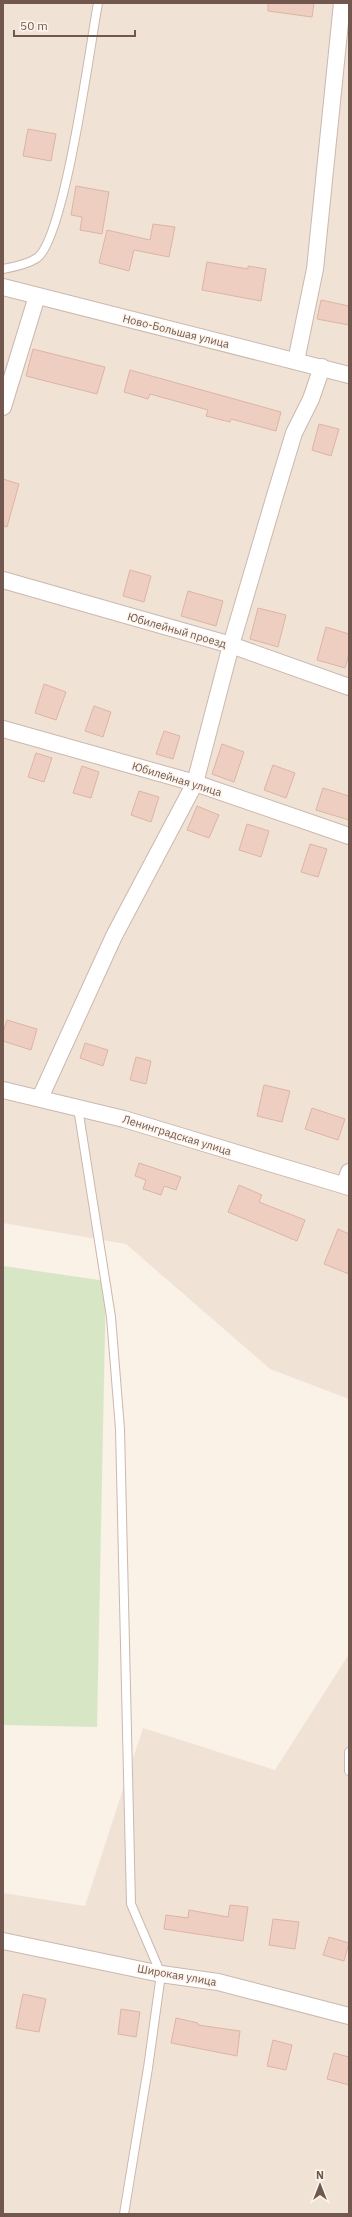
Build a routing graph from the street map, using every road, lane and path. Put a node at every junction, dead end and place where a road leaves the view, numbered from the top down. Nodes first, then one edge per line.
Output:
1 (98, 3) edge
2 (342, 3) edge
3 (3, 269) edge
4 (3, 287) edge
5 (37, 296) junction
6 (296, 361) junction
7 (322, 367) junction
8 (349, 375) edge
9 (3, 407) edge
10 (3, 580) edge
11 (231, 646) junction
12 (349, 687) edge
13 (3, 729) edge
14 (195, 783) junction
15 (349, 836) edge
16 (3, 1090) edge
17 (40, 1098) junction
18 (78, 1108) junction
19 (347, 1181) edge
20 (349, 1752) edge
21 (349, 1771) edge
22 (3, 1942) edge
23 (161, 1974) junction
24 (349, 2016) edge
25 (124, 2214) edge

1 - 3 lane
2 - 6 street
4 - 5 street, Ново-Большая улица
5 - 6 street, Ново-Большая улица
5 - 9 street
6 - 7 street, Ново-Большая улица
7 - 8 street, Ново-Большая улица
7 - 11 street
10 - 11 street, Юбилейный проезд
11 - 12 street, Юбилейный проезд
11 - 14 street
13 - 14 street, Юбилейная улица
14 - 15 street, Юбилейная улица
14 - 17 street
16 - 17 street, Ленинградская улица
17 - 18 street, Ленинградская улица
18 - 19 street, Ленинградская улица
18 - 23 lane
20 - 21 lane
22 - 23 street, Широкая улица
23 - 24 street, Широкая улица
23 - 25 lane

